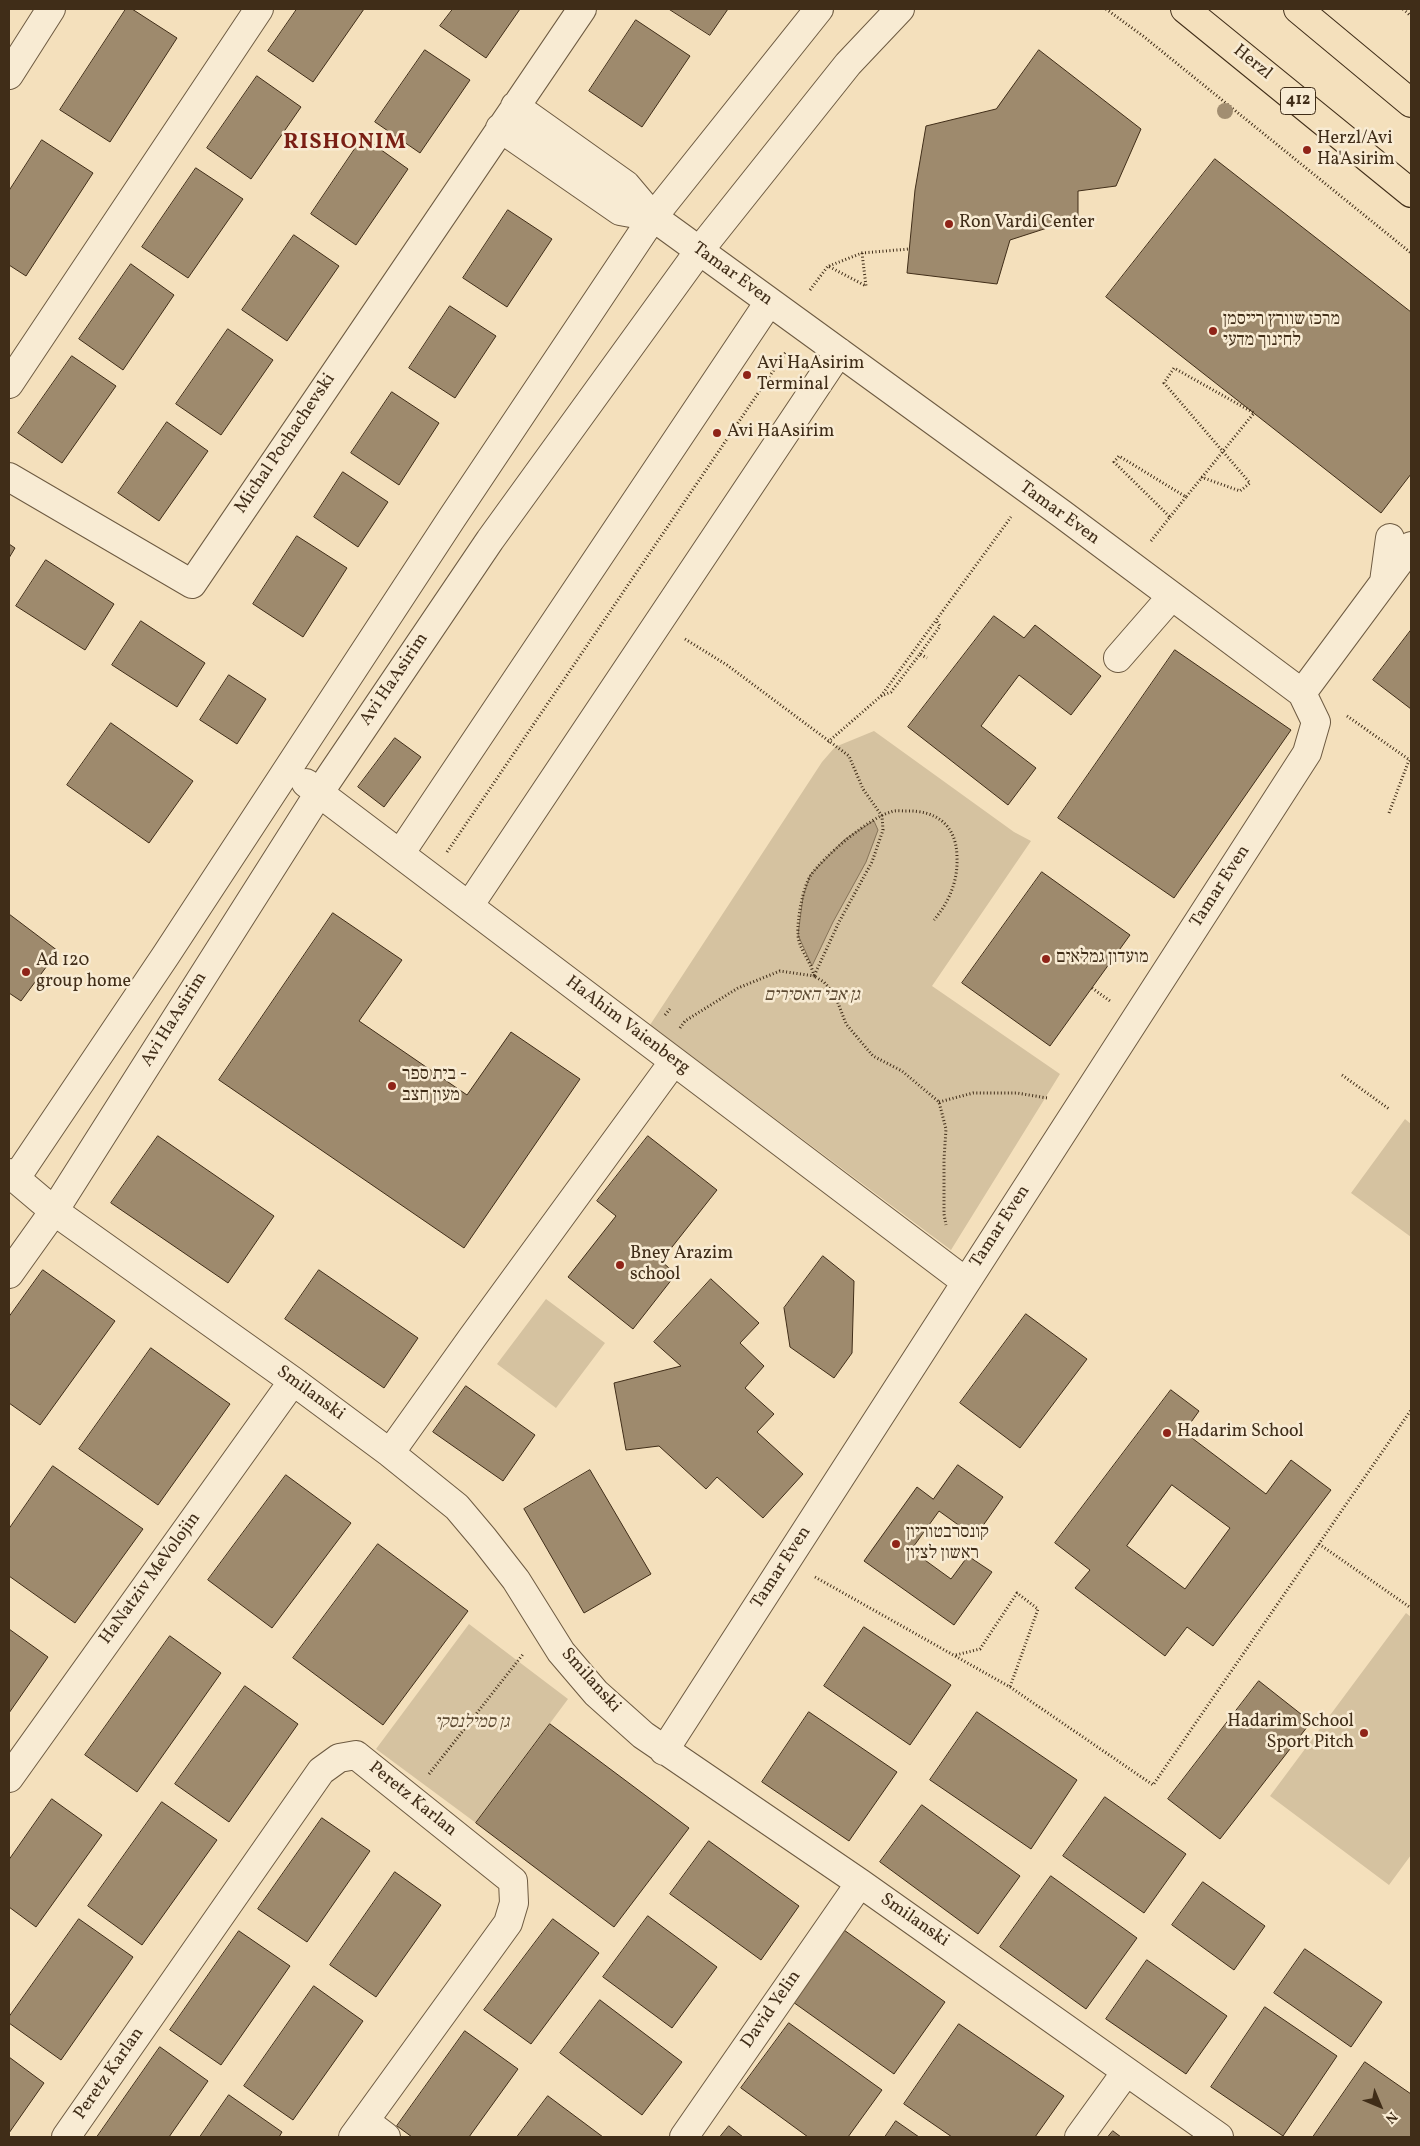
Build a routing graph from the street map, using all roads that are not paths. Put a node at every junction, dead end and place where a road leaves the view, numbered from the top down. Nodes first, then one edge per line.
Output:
1 (50, 9) edge
2 (259, 9) edge
3 (582, 9) edge
4 (819, 9) edge
5 (900, 9) edge
6 (1185, 9) edge
7 (1298, 9) edge
8 (9, 75) edge
9 (1411, 103) edge
10 (515, 106) junction
11 (500, 128) junction
12 (1411, 193) edge
13 (653, 217) junction
14 (699, 251) junction
15 (769, 302) junction
16 (839, 352) junction
17 (9, 384) edge
18 (9, 477) edge
19 (1401, 542) edge
20 (1171, 597) junction
21 (1118, 658) dead end
22 (1302, 694) junction
23 (288, 770) junction
24 (319, 793) junction
25 (400, 854) junction
26 (468, 906) junction
27 (668, 1057) junction
28 (12, 1176) edge
29 (54, 1211) junction
30 (9, 1274) edge
31 (966, 1282) junction
32 (293, 1381) junction
33 (390, 1453) junction
34 (664, 1751) junction
35 (9, 1778) edge
36 (860, 1883) junction
37 (1126, 2072) junction
38 (359, 2129) edge
39 (66, 2137) edge
40 (386, 2137) edge
41 (684, 2137) edge
42 (1079, 2137) edge
43 (1219, 2137) edge

1 - 8 street
2 - 17 street
3 - 10 street, Michal Pochachevski
4 - 13 street
5 - 14 street, Avi HaAsirim
6 - 12 main road, Herzl / 412
7 - 9 main road
10 - 11 street, Michal Pochachevski
10 - 13 street
11 - 13 street
11 - 18 street, Michal Pochachevski
13 - 14 street, Tamar Even
13 - 23 street
14 - 15 street, Tamar Even
14 - 24 street, Avi HaAsirim
15 - 16 street, Tamar Even
15 - 25 street
16 - 20 street, Tamar Even
16 - 26 street
19 - 22 street
20 - 21 street
20 - 22 street, Tamar Even
22 - 31 street, Tamar Even
23 - 24 street, HaAhim Vaienberg
23 - 28 street
24 - 25 street, HaAhim Vaienberg
24 - 29 street, Avi HaAsirim
25 - 26 street, HaAhim Vaienberg
26 - 27 street, HaAhim Vaienberg
27 - 31 street, HaAhim Vaienberg
27 - 33 street
28 - 29 street, Smilanski
29 - 30 street, Avi HaAsirim
29 - 32 street, Smilanski
31 - 34 street, Tamar Even
32 - 33 street, Smilanski
32 - 35 street, HaNatziv MeVolojin
33 - 34 street, Smilanski
34 - 36 street, Smilanski
36 - 37 street, Smilanski
36 - 41 street, David Yelin
37 - 42 street
37 - 43 street, Smilanski
38 - 39 street, Peretz Karlan
38 - 40 street

